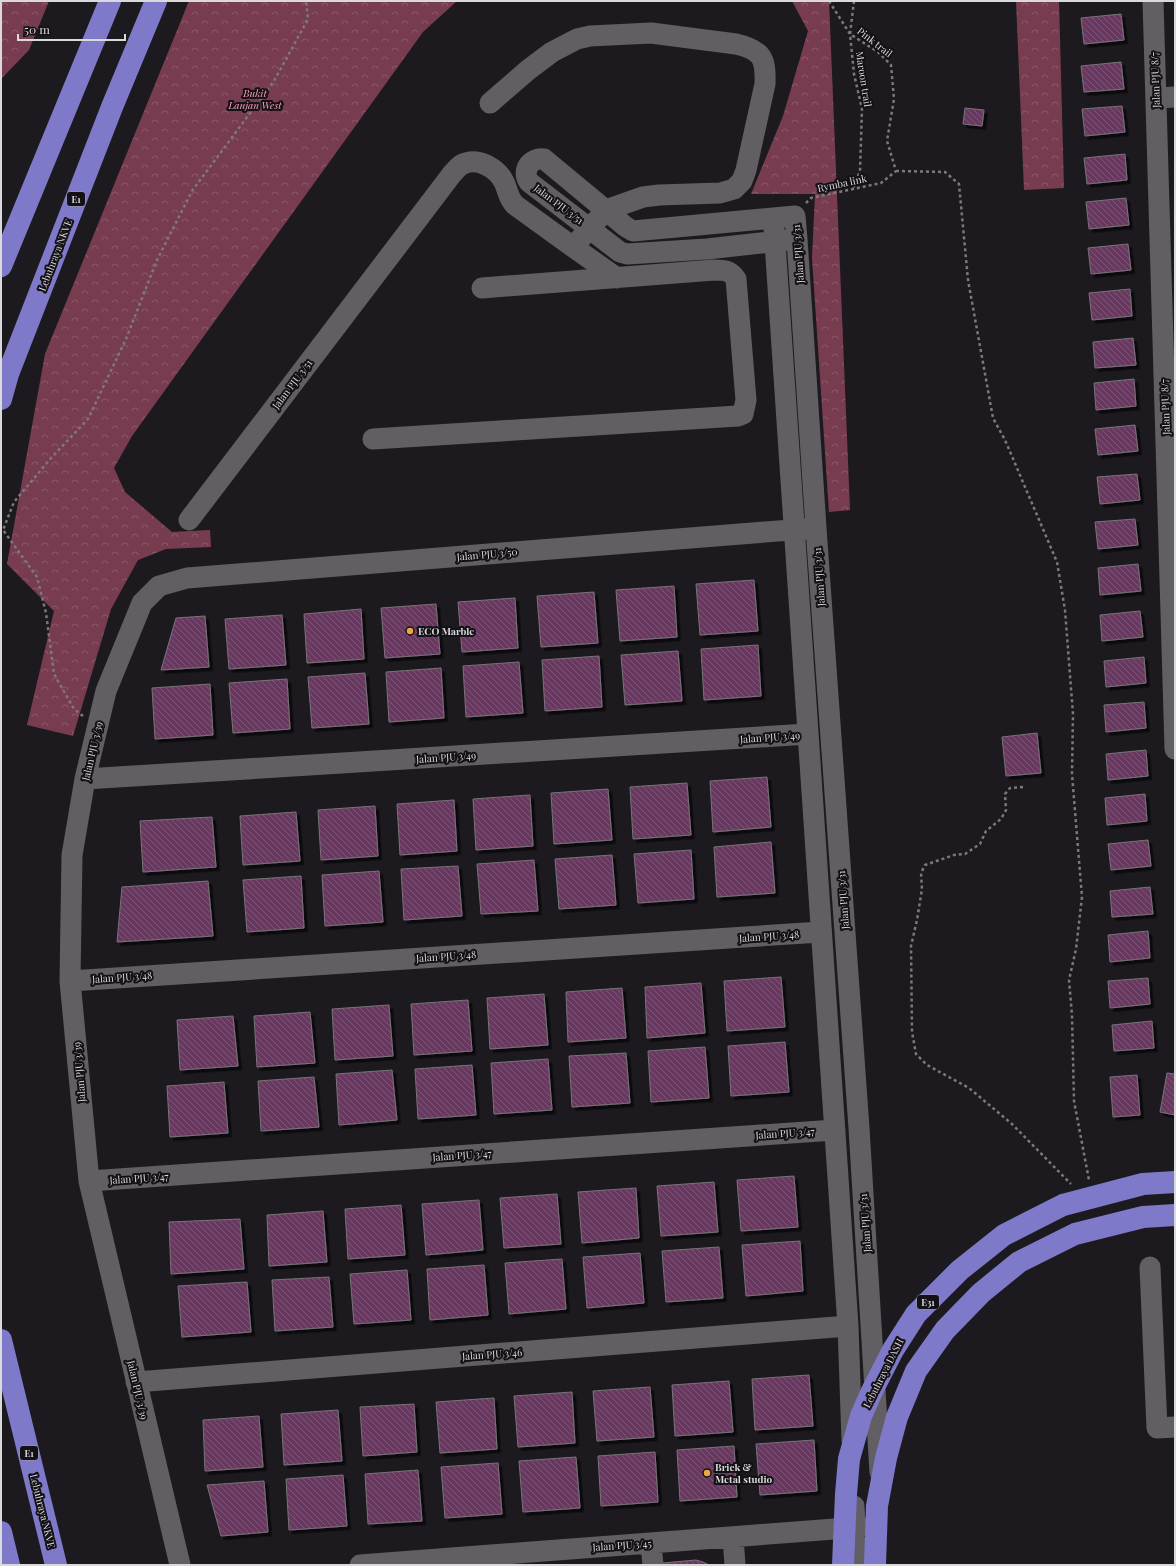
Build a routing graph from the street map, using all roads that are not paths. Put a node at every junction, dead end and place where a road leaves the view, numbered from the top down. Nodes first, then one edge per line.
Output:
1 (110, 1) edge
2 (156, 1) edge
3 (1153, 1) edge
4 (1165, 98) edge
5 (490, 104) dead end
6 (606, 210) junction
7 (773, 218) junction
8 (590, 228) junction
9 (797, 240) junction
10 (775, 242) junction
11 (573, 247) junction
12 (1168, 255) edge
13 (1, 266) edge
14 (617, 278) junction
15 (482, 288) dead end
16 (1, 399) edge
17 (1170, 412) edge
18 (373, 439) dead end
19 (189, 520) dead end
20 (816, 528) junction
21 (794, 530) junction
22 (1172, 570) edge
23 (159, 586) joint
24 (1175, 728) edge
25 (808, 734) junction
26 (1175, 749) edge
27 (85, 779) junction
28 (821, 932) junction
29 (70, 981) junction
30 (834, 1130) junction
31 (89, 1181) junction
32 (1175, 1182) edge
33 (1175, 1209) edge
34 (1175, 1215) edge
35 (1107, 1218) dead end
36 (1150, 1267) dead end
37 (848, 1326) junction
38 (1, 1340) edge
39 (136, 1382) junction
40 (1175, 1427) edge
41 (884, 1525) junction
42 (855, 1527) junction
43 (1, 1532) edge
44 (733, 1537) junction
45 (651, 1543) junction
46 (562, 1557) edge
47 (386, 1564) edge
48 (9, 1565) edge
49 (56, 1565) edge
50 (180, 1565) edge
51 (360, 1565) edge
52 (653, 1565) edge
53 (735, 1565) edge
54 (843, 1565) edge
55 (857, 1565) edge
56 (875, 1565) edge
57 (886, 1565) edge

1 - 13 highway
2 - 16 highway, Lebuhraya NKVE / E1
3 - 4 street, Jalan PJU 8/7
4 - 12 street, Jalan PJU 8/7
5 - 6 street
6 - 7 street, Jalan PJU 3/51
6 - 8 street
6 - 8 street, Jalan PJU 3/51
7 - 9 street, Jalan PJU 3/31
7 - 10 street
8 - 10 street, Jalan PJU 3/51
8 - 11 street
9 - 10 street, Jalan PJU 3/51
9 - 20 street, Jalan PJU 3/31
10 - 21 street
11 - 14 street
11 - 19 street, Jalan PJU 3/51
12 - 17 street, Jalan PJU 8/7
14 - 15 street
14 - 18 street
17 - 22 street, Jalan PJU 8/7
20 - 21 street, Jalan PJU 3/50
20 - 41 street, Jalan PJU 3/31
21 - 23 street, Jalan PJU 3/50
21 - 25 street
22 - 24 street, Jalan PJU 8/7
23 - 27 street, Jalan PJU 3/39
24 - 26 street, Jalan PJU 8/7
25 - 27 street, Jalan PJU 3/49
25 - 28 street
27 - 29 street, Jalan PJU 3/39
28 - 29 street, Jalan PJU 3/48
28 - 30 street
29 - 31 street, Jalan PJU 3/39
30 - 31 street, Jalan PJU 3/47
30 - 37 street
31 - 39 street, Jalan PJU 3/39
32 - 54 highway, Lebuhraya DASH / E31
33 - 35 street
34 - 56 highway
36 - 40 street
37 - 39 street, Jalan PJU 3/46
37 - 42 street
38 - 49 highway, Lebuhraya NKVE / E1
39 - 50 street, Jalan PJU 3/39
41 - 42 street, Jalan PJU 3/45
41 - 57 street, Jalan PJU 3/31
42 - 44 street, Jalan PJU 3/45
42 - 55 street
43 - 48 highway
44 - 45 street, Jalan PJU 3/45
44 - 53 street
45 - 46 street, Jalan PJU 3/45
45 - 52 street
46 - 47 street, Jalan PJU 3/45
47 - 51 street, Jalan PJU 3/45

